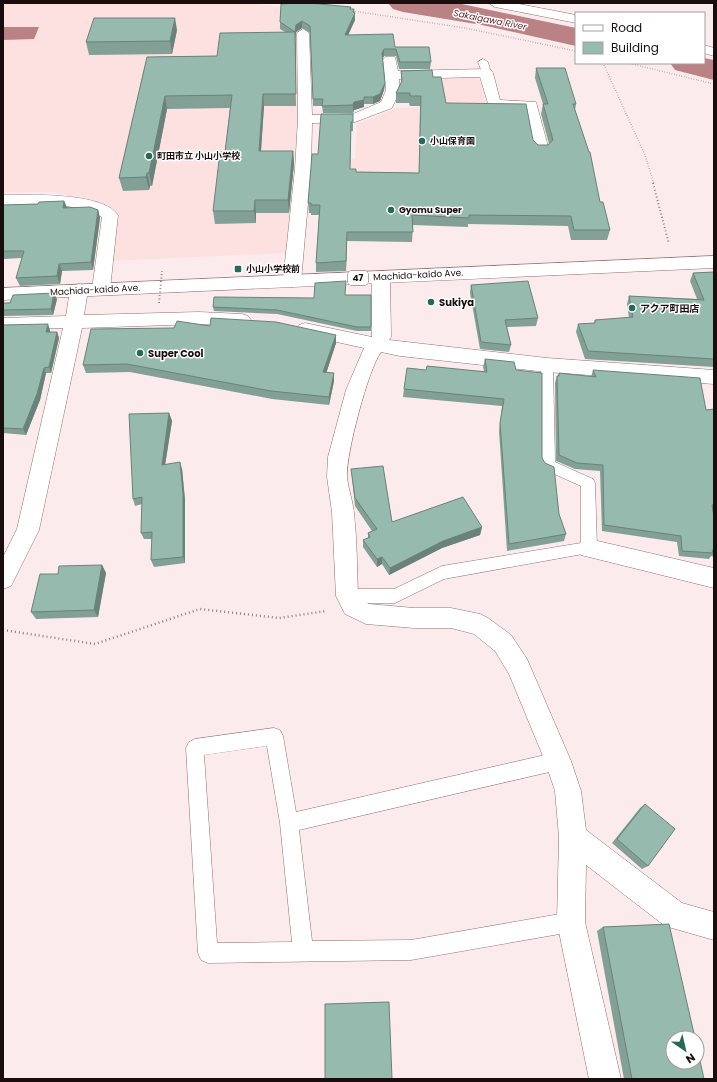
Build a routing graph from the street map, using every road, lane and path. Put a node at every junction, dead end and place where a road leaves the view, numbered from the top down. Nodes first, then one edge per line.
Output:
1 (287, 3) edge
2 (495, 3) edge
3 (294, 4) edge
4 (353, 11) edge
5 (575, 19) edge
6 (303, 33) edge
7 (575, 51) edge
8 (390, 60) edge
9 (603, 64) edge
10 (632, 64) edge
11 (392, 75) junction
12 (714, 84) edge
13 (305, 119) junction
14 (541, 150) edge
15 (3, 200) edge
16 (714, 262) edge
17 (674, 264) junction
18 (162, 271) dead end
19 (381, 277) junction
20 (292, 281) junction
21 (101, 289) junction
22 (79, 290) junction
23 (3, 294) edge
24 (159, 303) dead end
25 (74, 322) junction
26 (262, 322) edge
27 (3, 324) edge
28 (292, 326) edge
29 (376, 344) junction
30 (547, 365) junction
31 (714, 377) edge
32 (588, 548) junction
33 (714, 578) edge
34 (3, 579) edge
35 (350, 602) junction
36 (3, 630) edge
37 (558, 761) junction
38 (289, 823) junction
39 (573, 837) junction
40 (571, 922) junction
41 (714, 926) edge
42 (302, 951) junction
43 (605, 1079) edge

1 - 3 path
2 - 5 street
4 - 7 path
6 - 13 street
8 - 11 street
9 - 17 path
10 - 12 path
11 - 13 street
11 - 14 street
13 - 20 street
15 - 21 street
16 - 17 street, Machida-kaido Ave. / 47
17 - 19 street, Machida-kaido Ave. / 47
18 - 24 path, bridge
19 - 20 street, Machida-kaido Ave. / 47
19 - 29 street
20 - 21 street, Machida-kaido Ave. / 47
21 - 22 street, Machida-kaido Ave. / 47
22 - 23 street, Machida-kaido Ave. / 47
22 - 25 street
25 - 26 street
25 - 27 street
25 - 34 street
28 - 29 street
29 - 30 street
29 - 35 street
30 - 31 street
30 - 32 lane
32 - 33 street
32 - 35 lane
35 - 36 path
35 - 37 street
37 - 38 lane
37 - 39 street
38 - 42 lane
38 - 42 lane
39 - 40 street
39 - 41 street
40 - 42 lane
40 - 43 street

